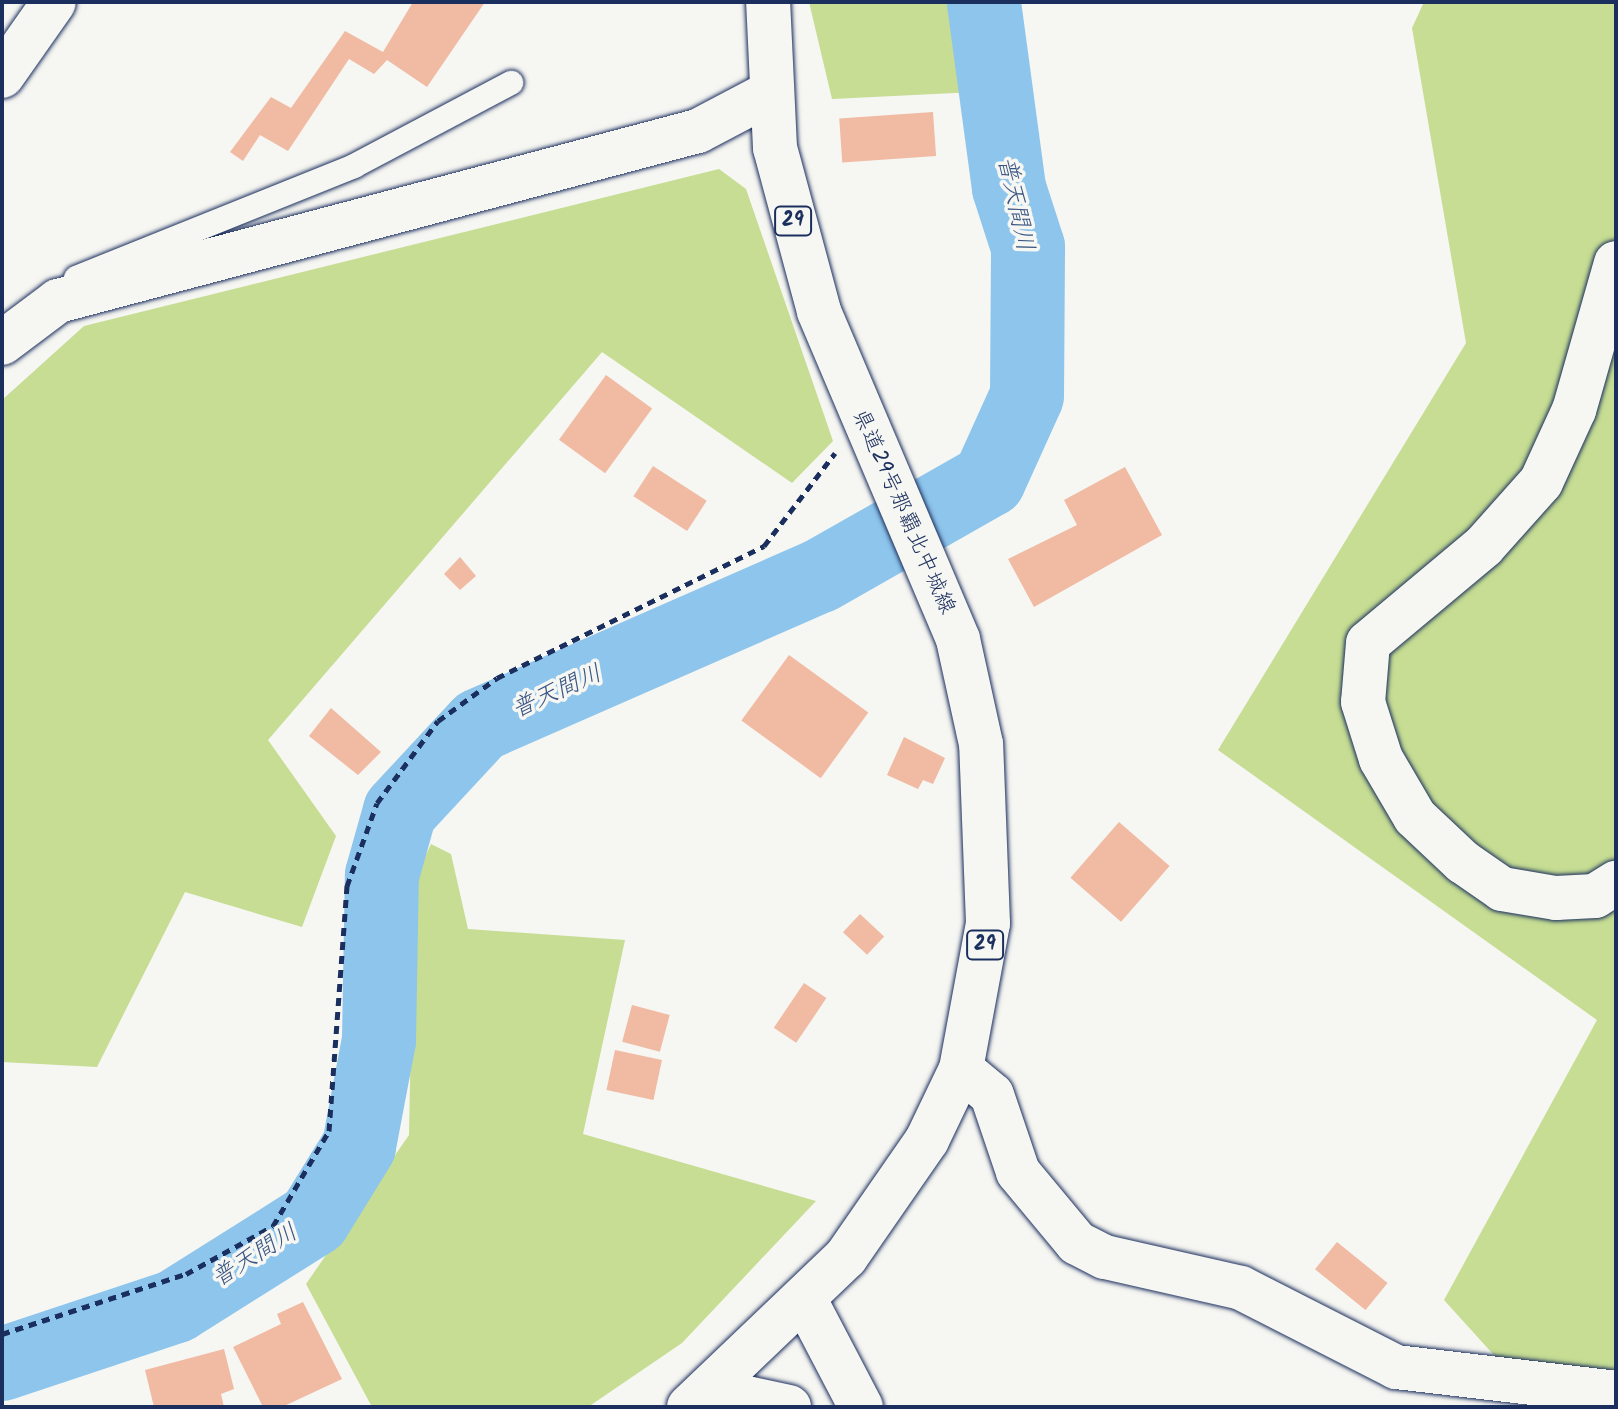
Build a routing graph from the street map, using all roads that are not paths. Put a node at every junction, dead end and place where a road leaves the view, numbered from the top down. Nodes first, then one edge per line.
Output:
1 (54, 2) edge
2 (768, 2) edge
3 (2, 76) edge
4 (511, 83) dead end
5 (770, 93) junction
6 (1616, 263) edge
7 (58, 301) junction
8 (2, 343) edge
9 (1616, 883) edge
10 (961, 1069) junction
11 (805, 1300) junction
12 (1616, 1393) edge
13 (693, 1404) edge
14 (789, 1407) edge
15 (861, 1407) edge

1 - 3 main road
2 - 5 main road, 県道29号那覇北中城線 / 29
4 - 7 lane
5 - 7 main road
5 - 10 main road, 県道29号那覇北中城線 / 29
6 - 9 main road
7 - 8 main road
10 - 11 main road, 県道29号那覇北中城線 / 29
10 - 12 main road
11 - 13 main road, 県道29号那覇北中城線 / 29
11 - 15 main road
13 - 14 main road

